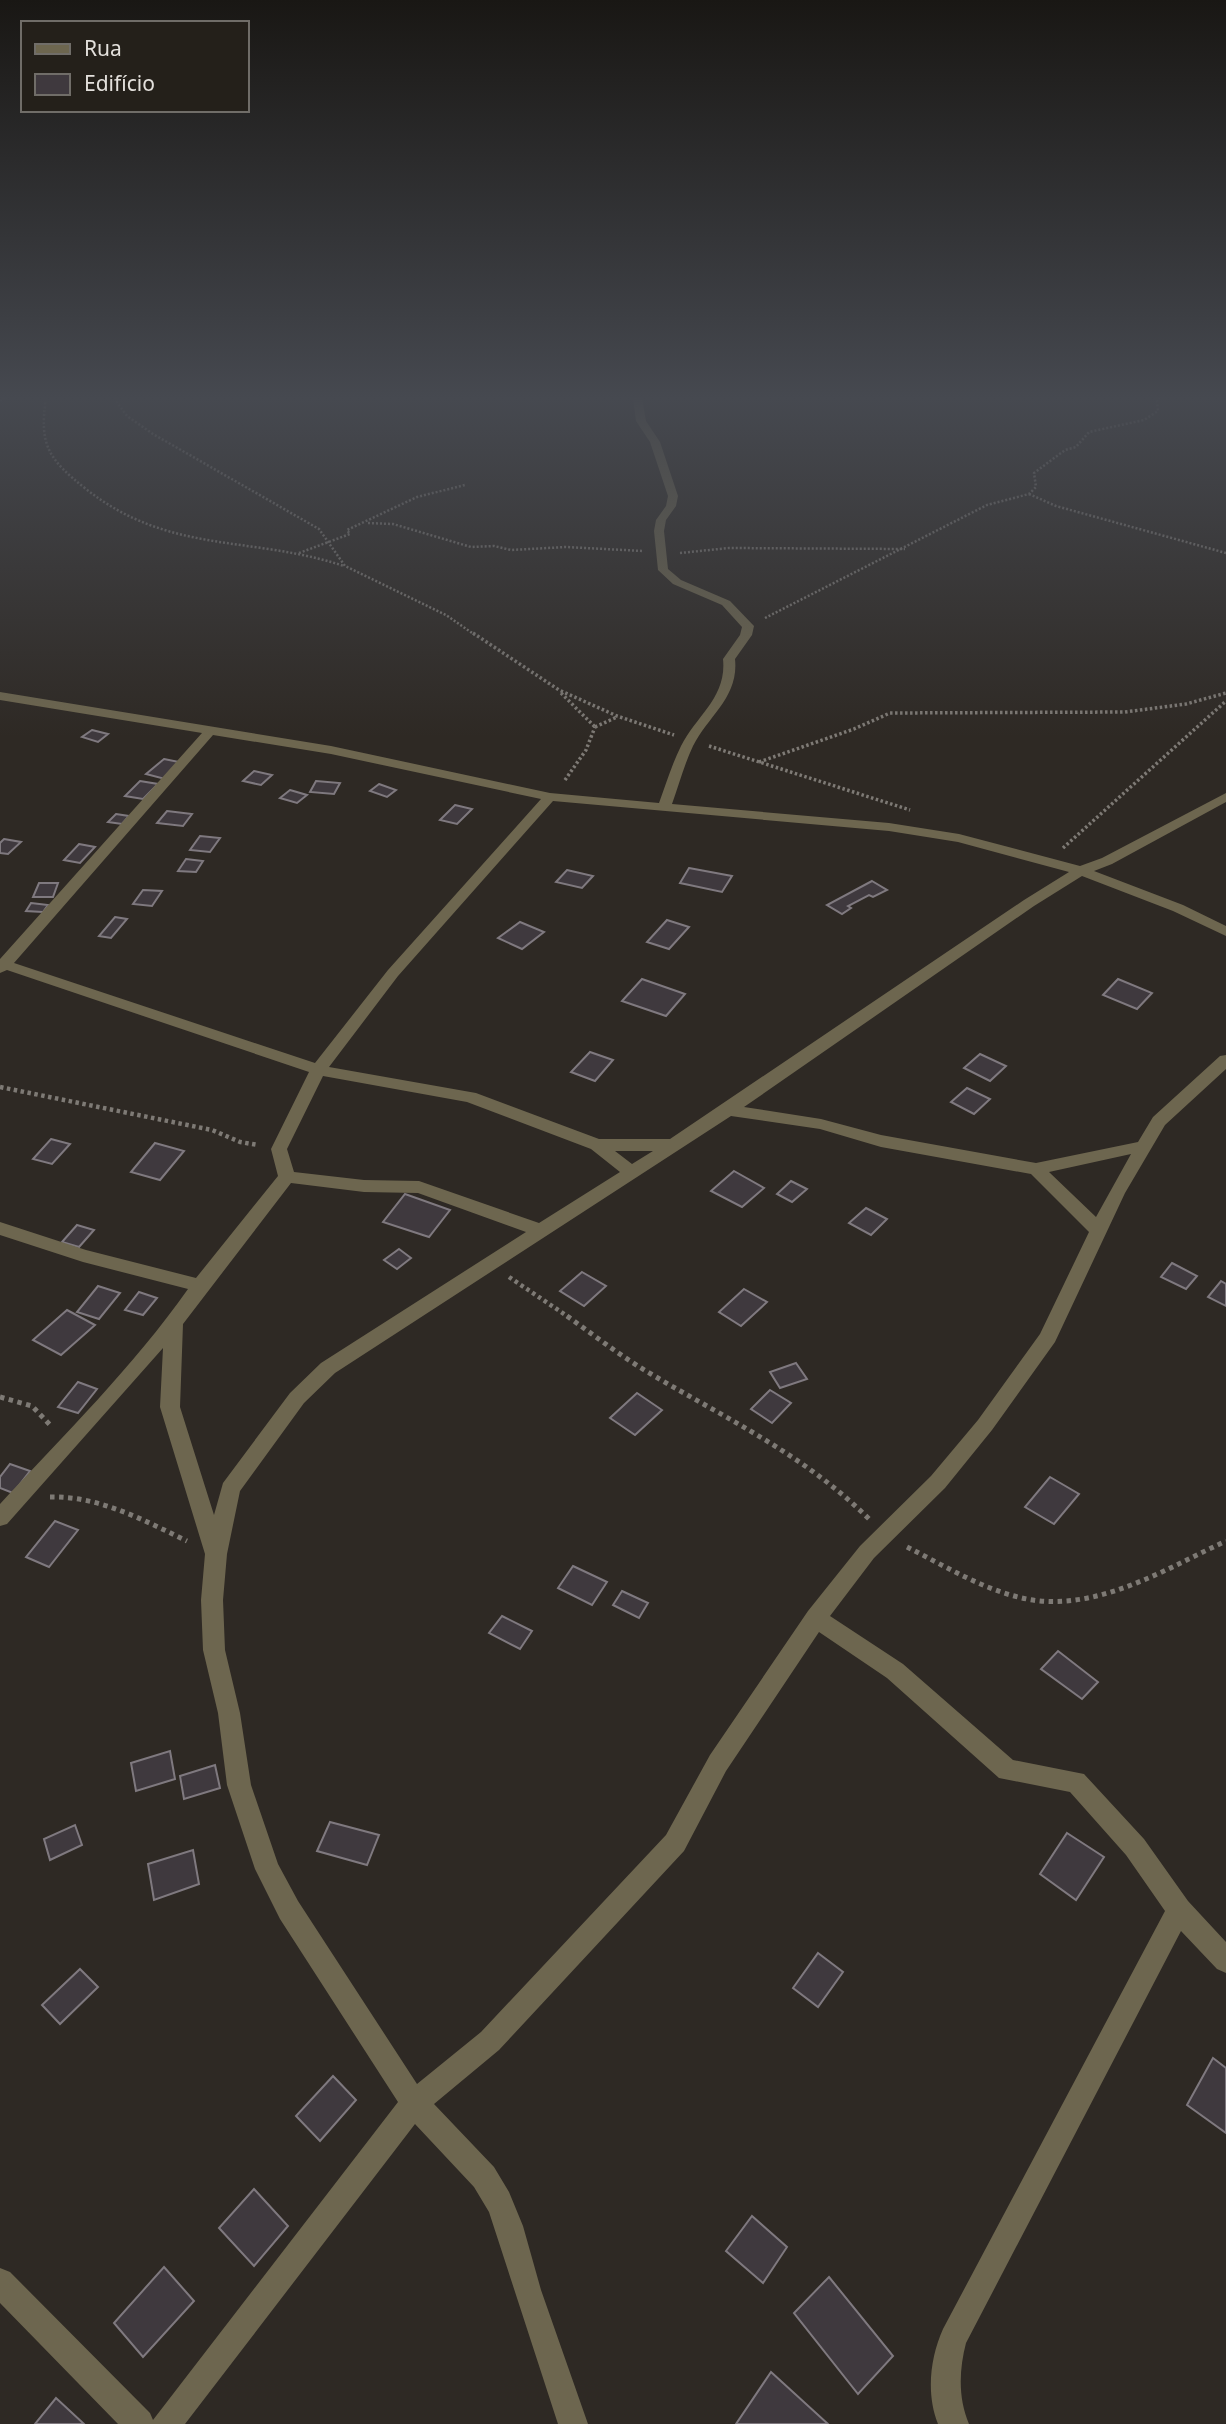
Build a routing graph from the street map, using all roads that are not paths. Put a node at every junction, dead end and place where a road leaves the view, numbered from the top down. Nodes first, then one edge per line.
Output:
1 (667, 511) edge
2 (6, 696) edge
3 (0, 705) edge
4 (209, 732) junction
5 (550, 797) junction
6 (1226, 797) edge
7 (665, 806) junction
8 (1081, 871) junction
9 (1226, 932) edge
10 (1, 965) edge
11 (1226, 1060) edge
12 (318, 1070) junction
13 (728, 1110) junction
14 (673, 1144) junction
15 (597, 1145) junction
16 (1144, 1146) junction
17 (1035, 1168) junction
18 (632, 1173) junction
19 (287, 1177) junction
20 (0, 1228) edge
21 (543, 1231) junction
22 (1099, 1231) junction
23 (200, 1286) junction
24 (174, 1323) junction
25 (0, 1518) edge
26 (216, 1554) junction
27 (816, 1618) junction
28 (1179, 1910) junction
29 (1226, 1960) edge
30 (414, 2103) junction
31 (0, 2282) edge
32 (139, 2424) edge
33 (166, 2424) edge
34 (572, 2424) edge
35 (954, 2424) edge

1 - 7 street
2 - 3 street
2 - 4 street
4 - 5 street
4 - 10 street
5 - 7 street
5 - 12 street
6 - 8 street
7 - 8 street
8 - 9 street
8 - 13 street
10 - 12 street
11 - 16 street
12 - 15 street
12 - 19 street
13 - 14 street
13 - 17 street
14 - 15 street
14 - 18 street
15 - 18 street
16 - 17 street
16 - 22 street
17 - 22 street
18 - 21 street
19 - 21 street
19 - 23 street
20 - 23 street
21 - 26 street
22 - 27 street
23 - 24 street
24 - 25 street
24 - 26 street
26 - 30 street
27 - 28 street
27 - 30 street
28 - 29 street
28 - 35 street
30 - 33 street
30 - 34 street
31 - 32 street

